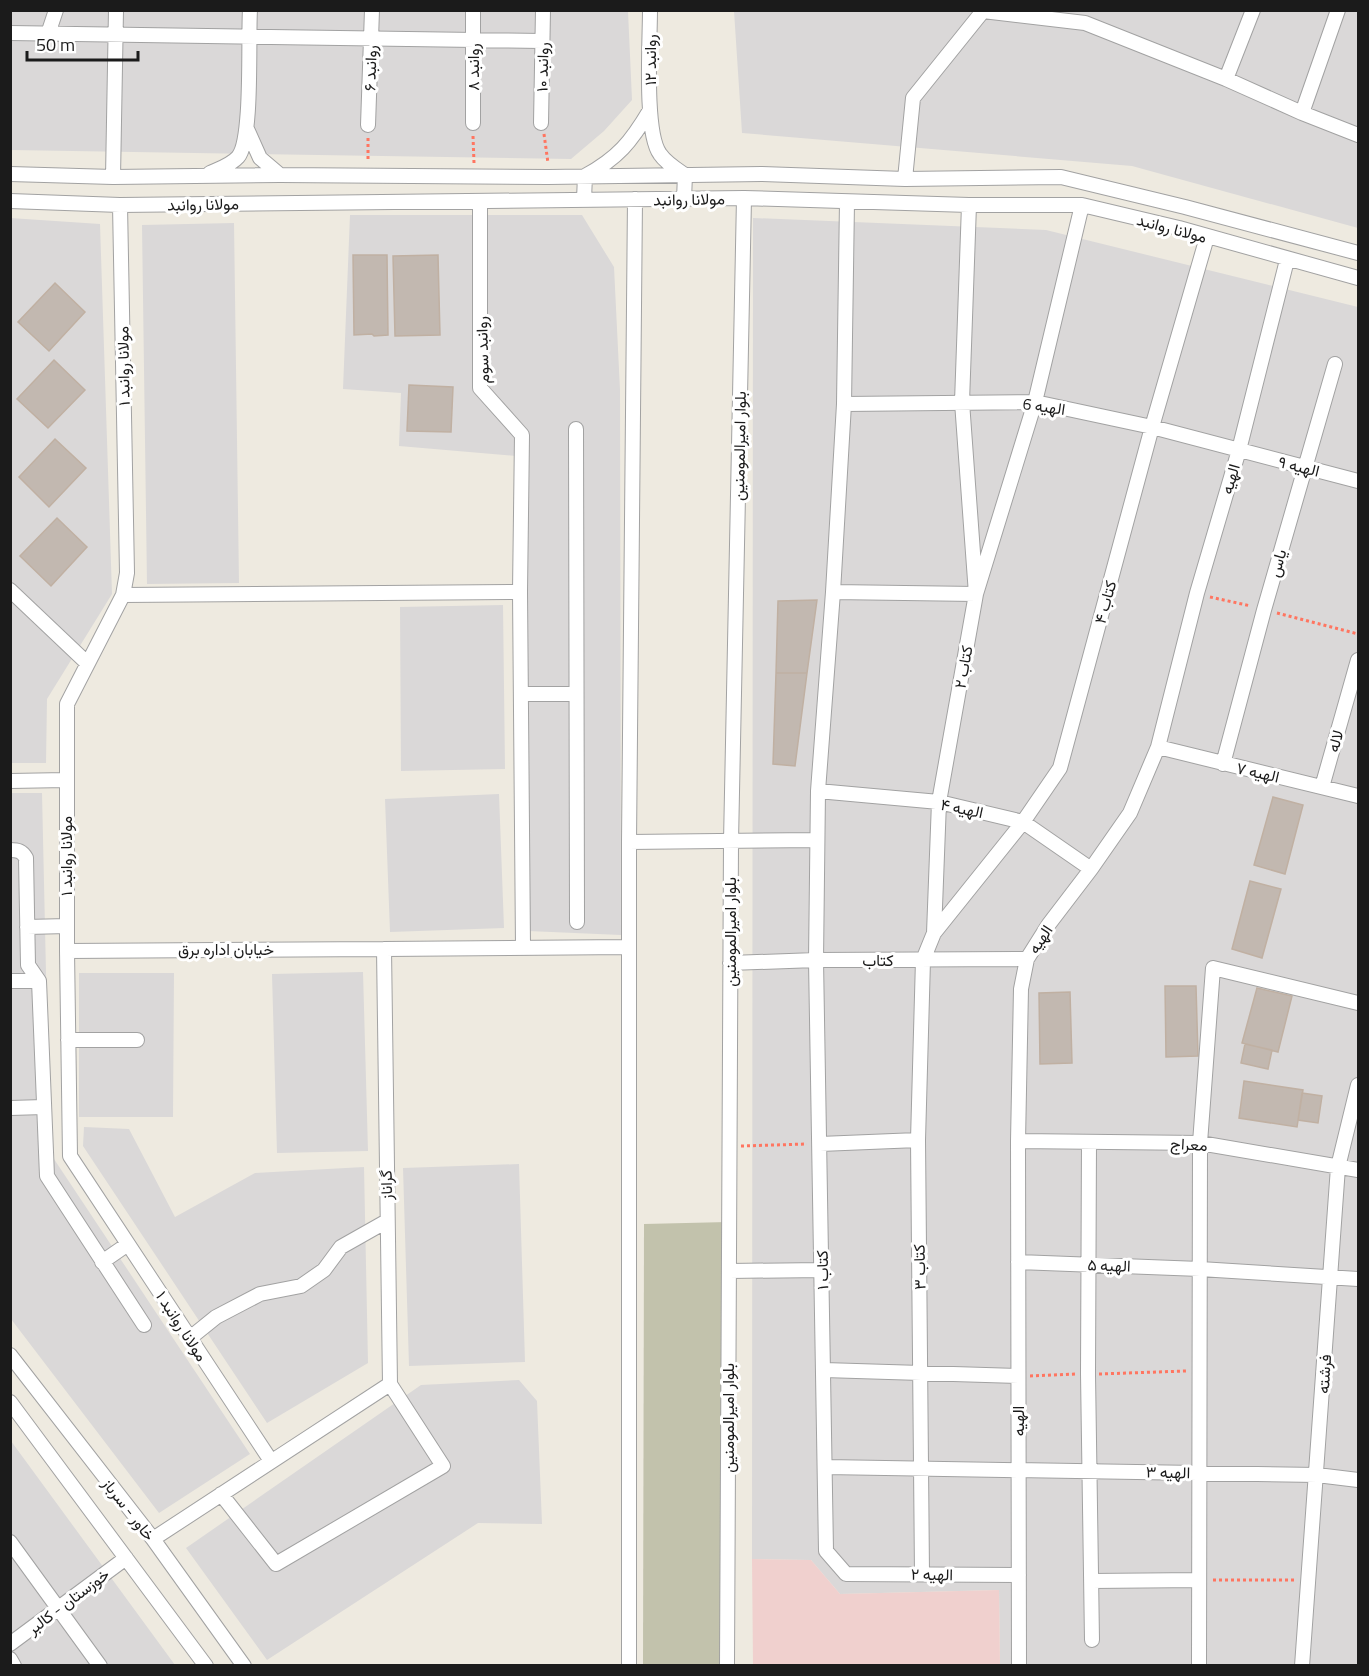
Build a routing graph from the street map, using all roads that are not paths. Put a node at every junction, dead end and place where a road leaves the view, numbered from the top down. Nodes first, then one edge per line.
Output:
1 (56, 10) edge
2 (116, 10) edge
3 (250, 10) edge
4 (372, 10) edge
5 (473, 10) edge
6 (543, 10) edge
7 (650, 10) edge
8 (1253, 10) edge
9 (1338, 10) edge
10 (10, 33) edge
11 (48, 34) junction
12 (116, 35) junction
13 (248, 37) junction
14 (371, 39) junction
15 (473, 40) junction
16 (542, 41) junction
17 (1226, 79) junction
18 (650, 110) junction
19 (1302, 113) junction
20 (473, 123) road end
21 (541, 123) road end
22 (368, 125) road end
23 (247, 129) junction
24 (1359, 135) edge
25 (10, 174) edge
26 (280, 175) junction
27 (685, 175) junction
28 (204, 176) junction
29 (368, 176) junction
30 (585, 176) junction
31 (113, 177) junction
32 (905, 179) junction
33 (744, 198) junction
34 (584, 199) junction
35 (635, 199) junction
36 (684, 199) junction
37 (10, 201) edge
38 (480, 201) junction
39 (367, 202) junction
40 (848, 202) junction
41 (969, 204) junction
42 (120, 205) junction
43 (1082, 205) junction
44 (1185, 207) junction
45 (1179, 228) junction
46 (1207, 237) junction
47 (1359, 253) edge
48 (1287, 260) junction
49 (1359, 278) edge
50 (1335, 364) dead end
51 (962, 402) junction
52 (1035, 402) junction
53 (844, 404) junction
54 (1152, 427) junction
55 (576, 429) dead end
56 (1239, 450) junction
57 (1305, 468) junction
58 (1359, 481) edge
59 (10, 590) edge
60 (520, 592) junction
61 (833, 592) junction
62 (976, 594) junction
63 (123, 595) junction
64 (1359, 660) edge
65 (87, 663) junction
66 (521, 694) junction
67 (576, 694) junction
68 (1158, 747) junction
69 (1223, 764) junction
70 (66, 780) junction
71 (10, 781) edge
72 (1322, 788) junction
73 (818, 791) junction
74 (1359, 796) edge
75 (939, 802) junction
76 (1023, 822) junction
77 (817, 840) junction
78 (629, 842) junction
79 (731, 842) junction
80 (17, 852) edge
81 (1091, 869) junction
82 (577, 922) dead end
83 (67, 926) junction
84 (27, 927) junction
85 (934, 933) junction
86 (523, 947) junction
87 (629, 947) junction
88 (384, 949) junction
89 (67, 951) junction
90 (1027, 959) junction
91 (816, 960) junction
92 (923, 960) junction
93 (730, 963) junction
94 (10, 981) edge
95 (39, 981) junction
96 (1359, 1003) edge
97 (68, 1040) junction
98 (137, 1040) dead end
99 (1359, 1085) edge
100 (44, 1107) junction
101 (10, 1108) edge
102 (918, 1140) junction
103 (1018, 1141) junction
104 (1089, 1143) junction
105 (1200, 1143) junction
106 (820, 1144) junction
107 (1338, 1167) junction
108 (1359, 1170) edge
109 (387, 1221) junction
110 (128, 1244) junction
111 (102, 1262) junction
112 (1018, 1262) junction
113 (1090, 1264) junction
114 (1200, 1269) junction
115 (822, 1270) junction
116 (729, 1271) junction
117 (1331, 1277) junction
118 (1359, 1279) edge
119 (144, 1325) dead end
120 (190, 1338) junction
121 (10, 1355) edge
122 (824, 1370) junction
123 (920, 1374) junction
124 (1018, 1376) junction
125 (390, 1384) junction
126 (10, 1402) edge
127 (271, 1461) junction
128 (826, 1467) junction
129 (921, 1467) junction
130 (1018, 1470) junction
131 (1091, 1471) junction
132 (1200, 1473) junction
133 (1317, 1475) junction
134 (1359, 1480) edge
135 (221, 1494) junction
136 (153, 1539) junction
137 (10, 1542) edge
138 (126, 1558) junction
139 (846, 1574) joint
140 (922, 1574) junction
141 (1019, 1575) junction
142 (1199, 1580) junction
143 (1091, 1581) junction
144 (58, 1608) junction
145 (1092, 1640) dead end
146 (10, 1644) edge
147 (10, 1659) edge
148 (14, 1665) edge
149 (100, 1665) edge
150 (206, 1665) edge
151 (244, 1665) edge
152 (629, 1665) edge
153 (727, 1665) edge
154 (1019, 1665) edge
155 (1199, 1665) edge
156 (1302, 1665) edge

1 - 11 street
2 - 12 street
3 - 13 street
4 - 14 street, روانبد ۶
5 - 15 street, روانبد ۸
6 - 16 street, روانبد ۱۰
7 - 18 street, روانبد ۱۲
8 - 17 street
9 - 19 street
10 - 11 street
11 - 12 street
12 - 13 street
12 - 31 street
13 - 14 street
13 - 23 street
14 - 15 street
14 - 22 street, روانبد ۶
15 - 16 street
15 - 20 street, روانبد ۸
16 - 21 street, روانبد ۱۰
17 - 19 street
17 - 32 street
18 - 27 street, روانبد ۱۲
18 - 30 street
19 - 24 street
23 - 26 street
23 - 28 street
25 - 31 street, مولانا روانبد
26 - 28 street, مولانا روانبد
26 - 29 street, مولانا روانبد
27 - 30 street, مولانا روانبد
27 - 32 street, مولانا روانبد
27 - 36 street
28 - 31 street, مولانا روانبد
29 - 30 street, مولانا روانبد
29 - 39 street
30 - 34 street
32 - 44 street, مولانا روانبد
33 - 36 street, مولانا روانبد
33 - 40 street, مولانا روانبد
33 - 79 street, بلوار امیرالمومنین
34 - 35 street, مولانا روانبد
34 - 38 street, مولانا روانبد
35 - 36 street, مولانا روانبد
35 - 78 street
37 - 42 street, مولانا روانبد
38 - 39 street, مولانا روانبد
38 - 60 street, روانبد سوم
39 - 42 street, مولانا روانبد
40 - 41 street, مولانا روانبد
40 - 53 street, کتاب ۱
41 - 43 street, مولانا روانبد
41 - 51 street, کتاب ۲
42 - 63 street, مولانا روانبد ۱
43 - 45 street, مولانا روانبد
43 - 52 street
44 - 45 street
44 - 47 street, مولانا روانبد
45 - 46 street, مولانا روانبد
46 - 48 street, مولانا روانبد
46 - 54 street, کتاب ۴
48 - 49 street, مولانا روانبد
48 - 56 street, الهیه
50 - 57 street, یاس
51 - 52 street, الهیه 6
51 - 53 street, الهیه 6
51 - 62 street, کتاب ۲
52 - 54 street, الهیه 6
52 - 62 street
53 - 61 street, کتاب ۱
54 - 56 street, الهیه 6
54 - 76 street, کتاب ۴
55 - 67 street
56 - 57 street, الهیه ۹
56 - 68 street, الهیه
57 - 58 street, الهیه ۹
57 - 69 street, یاس
59 - 65 street
60 - 63 street
60 - 66 street, روانبد سوم
61 - 62 street
61 - 73 street, کتاب ۱
62 - 75 street, کتاب ۲
63 - 65 street, مولانا روانبد ۱
64 - 72 street, لاله
65 - 70 street, مولانا روانبد ۱
66 - 67 street
66 - 86 street, روانبد سوم
67 - 82 street
68 - 69 street, الهیه ۷
68 - 81 street, الهیه
69 - 72 street, الهیه ۷
70 - 71 street
70 - 83 street, مولانا روانبد ۱
72 - 74 street, الهیه ۷
73 - 75 street, الهیه ۴
73 - 77 street, کتاب ۱
75 - 76 street, الهیه ۴
75 - 85 street, کتاب ۲
76 - 81 street, الهیه ۴
76 - 85 street, کتاب ۴
77 - 79 street
77 - 91 street, کتاب ۱
78 - 79 street
78 - 87 street
79 - 93 street, بلوار امیرالمومنین
80 - 84 street
81 - 90 street, الهیه
83 - 84 street
83 - 89 street, مولانا روانبد ۱
84 - 95 street
85 - 92 street
86 - 87 street
86 - 88 street
87 - 152 street
88 - 89 street, خیابان اداره برق
88 - 109 street, گراناز
89 - 97 street, مولانا روانبد ۱
90 - 92 street, کتاب
90 - 103 street, الهیه
91 - 92 street, کتاب
91 - 93 street, کتاب
91 - 106 street, کتاب ۱
92 - 102 street, کتاب ۳
93 - 116 street, بلوار امیرالمومنین
94 - 95 street
95 - 100 street
96 - 105 street
97 - 98 street
97 - 110 street, مولانا روانبد ۱
99 - 107 street, فرشته
100 - 101 street
100 - 111 street
102 - 106 street
102 - 123 street, کتاب ۳
103 - 104 street, معراج
103 - 112 street, الهیه
104 - 105 street, معراج
104 - 113 street
105 - 107 street, معراج
105 - 114 street
106 - 115 street, کتاب ۱
107 - 108 street, معراج
107 - 117 street, فرشته
109 - 120 street
109 - 125 street, گراناز
110 - 111 street
110 - 120 street, مولانا روانبد ۱
111 - 119 street
112 - 113 street, الهیه ۵
112 - 124 street, الهیه
113 - 114 street, الهیه ۵
113 - 131 street
114 - 117 street, الهیه ۵
114 - 132 street
115 - 116 street
115 - 122 street, کتاب ۱
116 - 153 street, بلوار امیرالمومنین
117 - 118 street, الهیه ۵
117 - 133 street, فرشته
120 - 127 street, مولانا روانبد ۱
121 - 136 street, خاور - سرباز
122 - 123 street
122 - 128 street, کتاب ۱
123 - 124 street
123 - 129 street, کتاب ۳
124 - 130 street, الهیه
125 - 127 street
125 - 135 street
126 - 138 street, خاور - سرباز
127 - 135 street
128 - 129 street, الهیه ۳
128 - 139 street, کتاب ۱
129 - 130 street, الهیه ۳
129 - 140 street, کتاب ۳
130 - 131 street, الهیه ۳
130 - 141 street, الهیه
131 - 132 street, الهیه ۳
131 - 143 street
132 - 133 street, الهیه ۳
132 - 142 street
133 - 134 street, الهیه ۳
133 - 156 street, فرشته
135 - 136 street
136 - 151 street, خاور - سرباز
137 - 144 street
138 - 144 street, خوزستان - کالبر
138 - 150 street, خاور - سرباز
139 - 140 street, الهیه ۲
140 - 141 street, الهیه ۲
141 - 154 street, الهیه
142 - 143 street
142 - 155 street
143 - 145 street
144 - 146 street, خوزستان - کالبر
144 - 149 street
147 - 148 street

